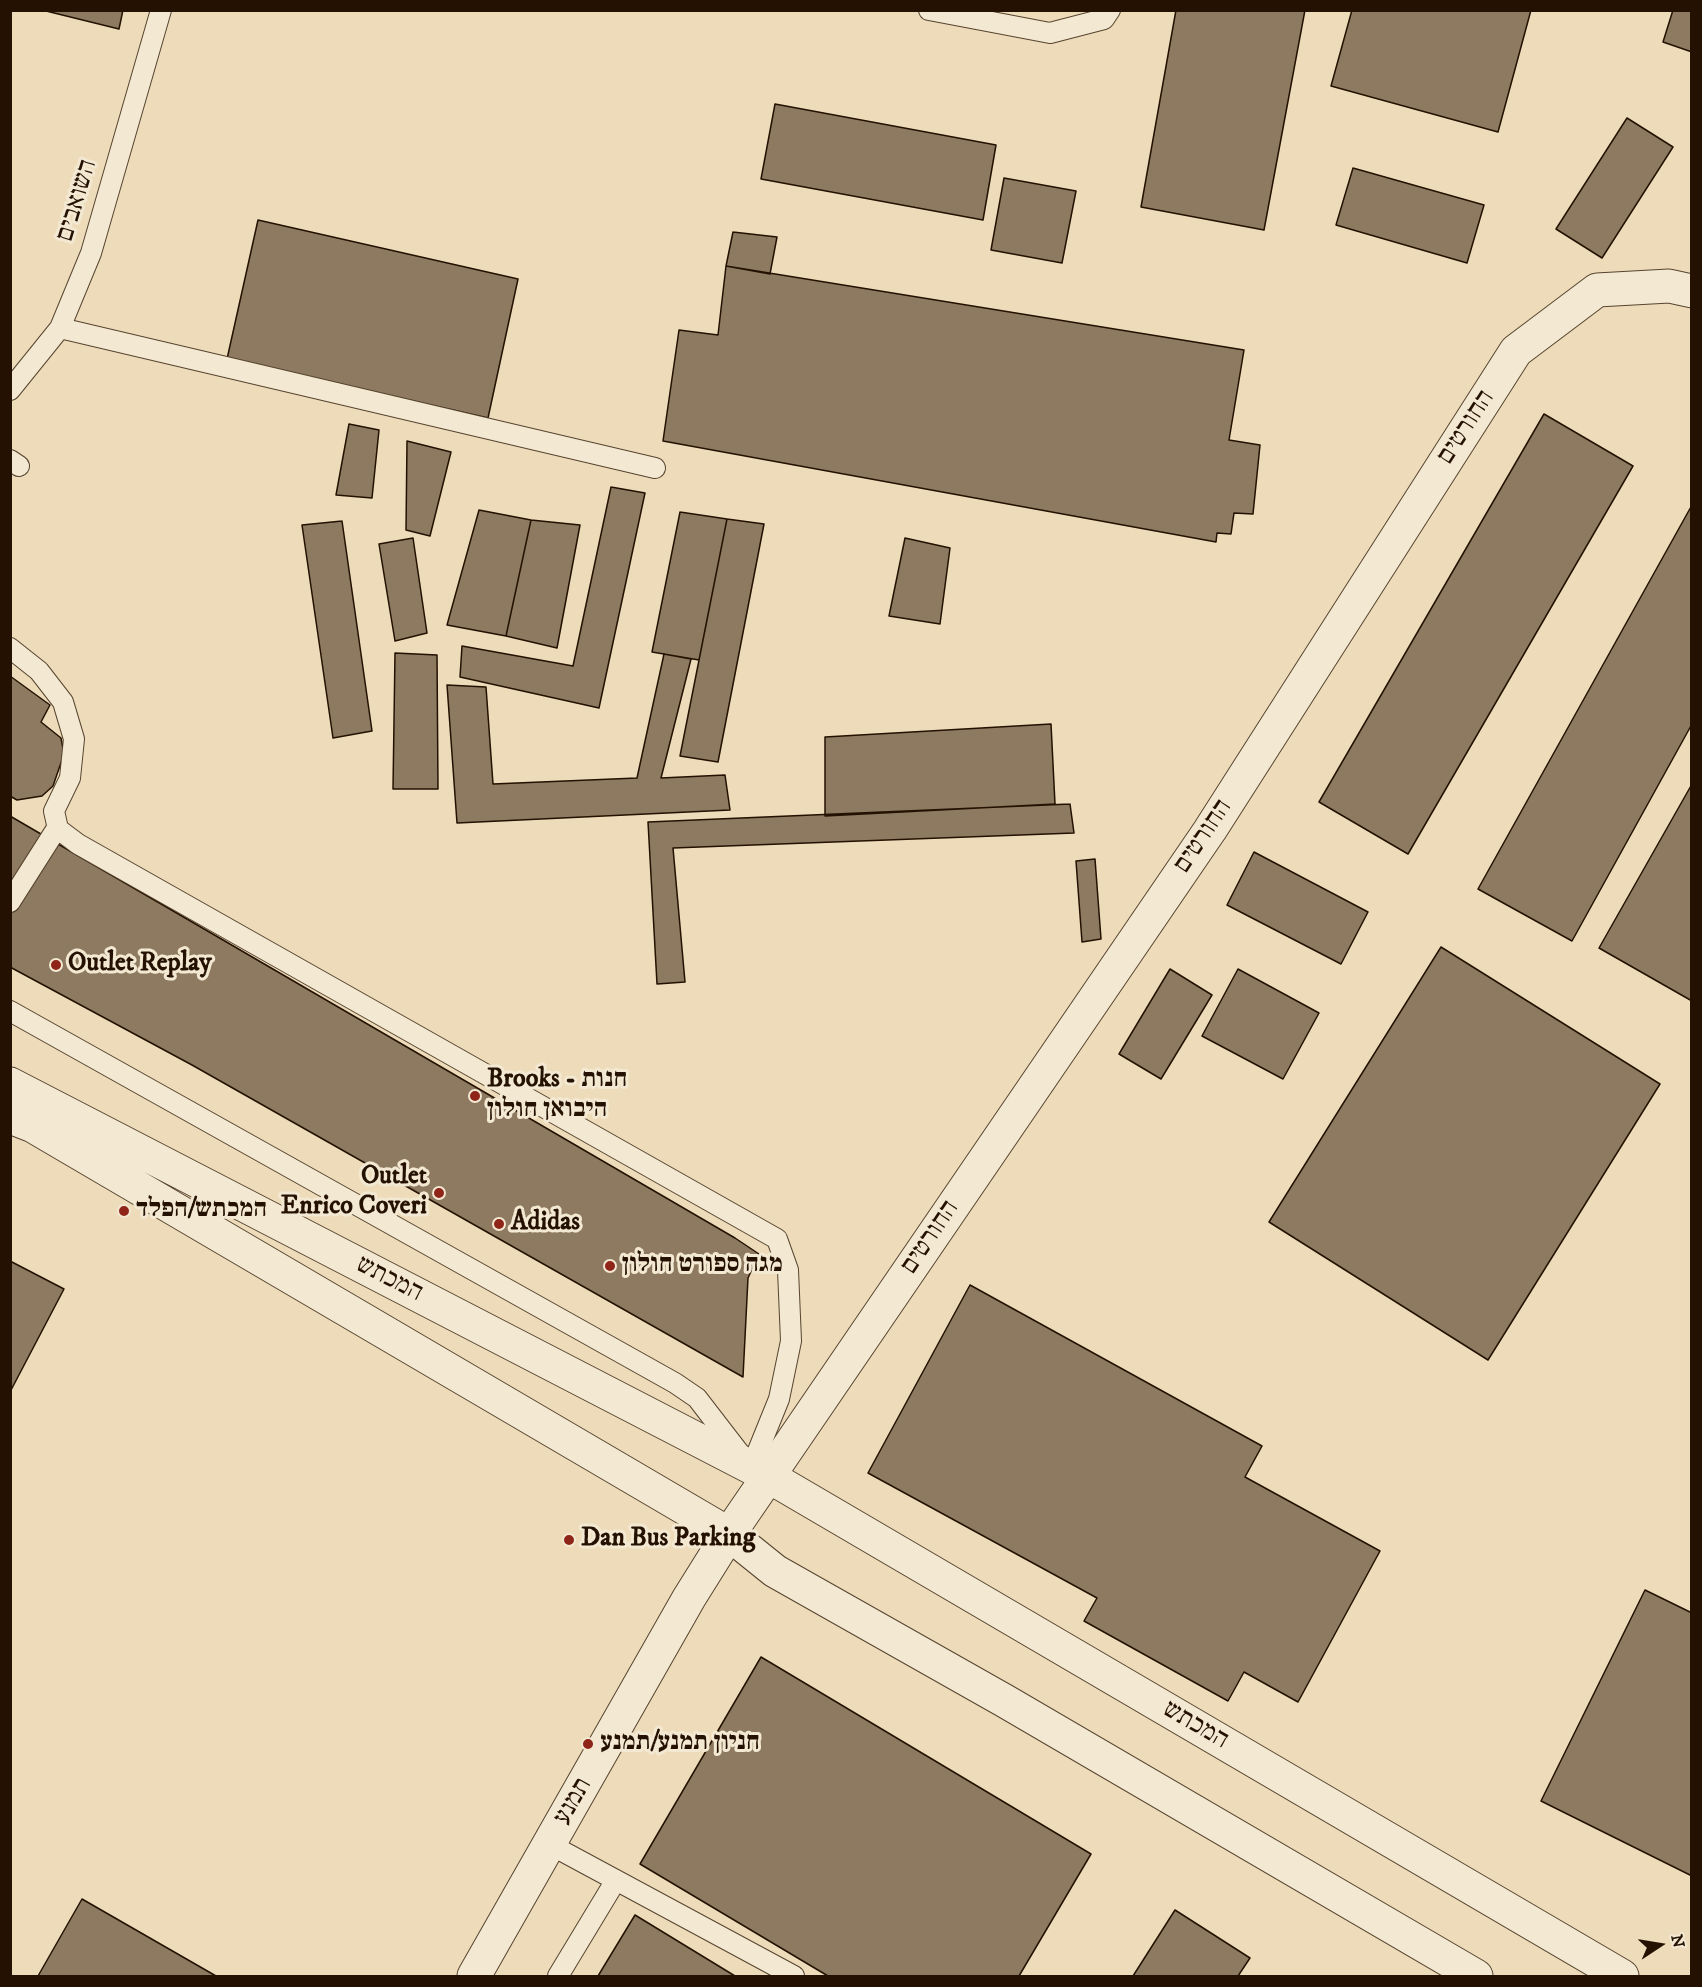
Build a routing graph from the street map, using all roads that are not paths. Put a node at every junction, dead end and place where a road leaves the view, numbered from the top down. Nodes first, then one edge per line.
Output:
1 (161, 10) edge
2 (929, 10) edge
3 (1110, 10) edge
4 (1692, 291) edge
5 (60, 328) junction
6 (10, 390) edge
7 (655, 468) dead end
8 (10, 648) edge
9 (58, 829) junction
10 (10, 902) edge
11 (10, 1011) edge
12 (10, 1084) edge
13 (18, 1127) edge
14 (760, 1472) junction
15 (729, 1534) junction
16 (549, 1844) junction
17 (616, 1880) junction
18 (1464, 1974) edge
19 (788, 1975) edge
20 (474, 1977) edge
21 (558, 1977) edge
22 (1622, 1977) edge

1 - 5 lane, השואבים
2 - 3 lane
4 - 14 street, החורטים
5 - 6 lane, השואבים
5 - 7 lane
8 - 9 lane
9 - 10 lane
9 - 14 lane
11 - 14 lane
12 - 14 street, המכתש
13 - 15 street, המכתש
14 - 15 street
14 - 22 street, המכתש
15 - 16 street, תמנע
15 - 18 street, המכתש
16 - 17 lane
16 - 20 street, תמנע
17 - 19 lane
17 - 21 lane

